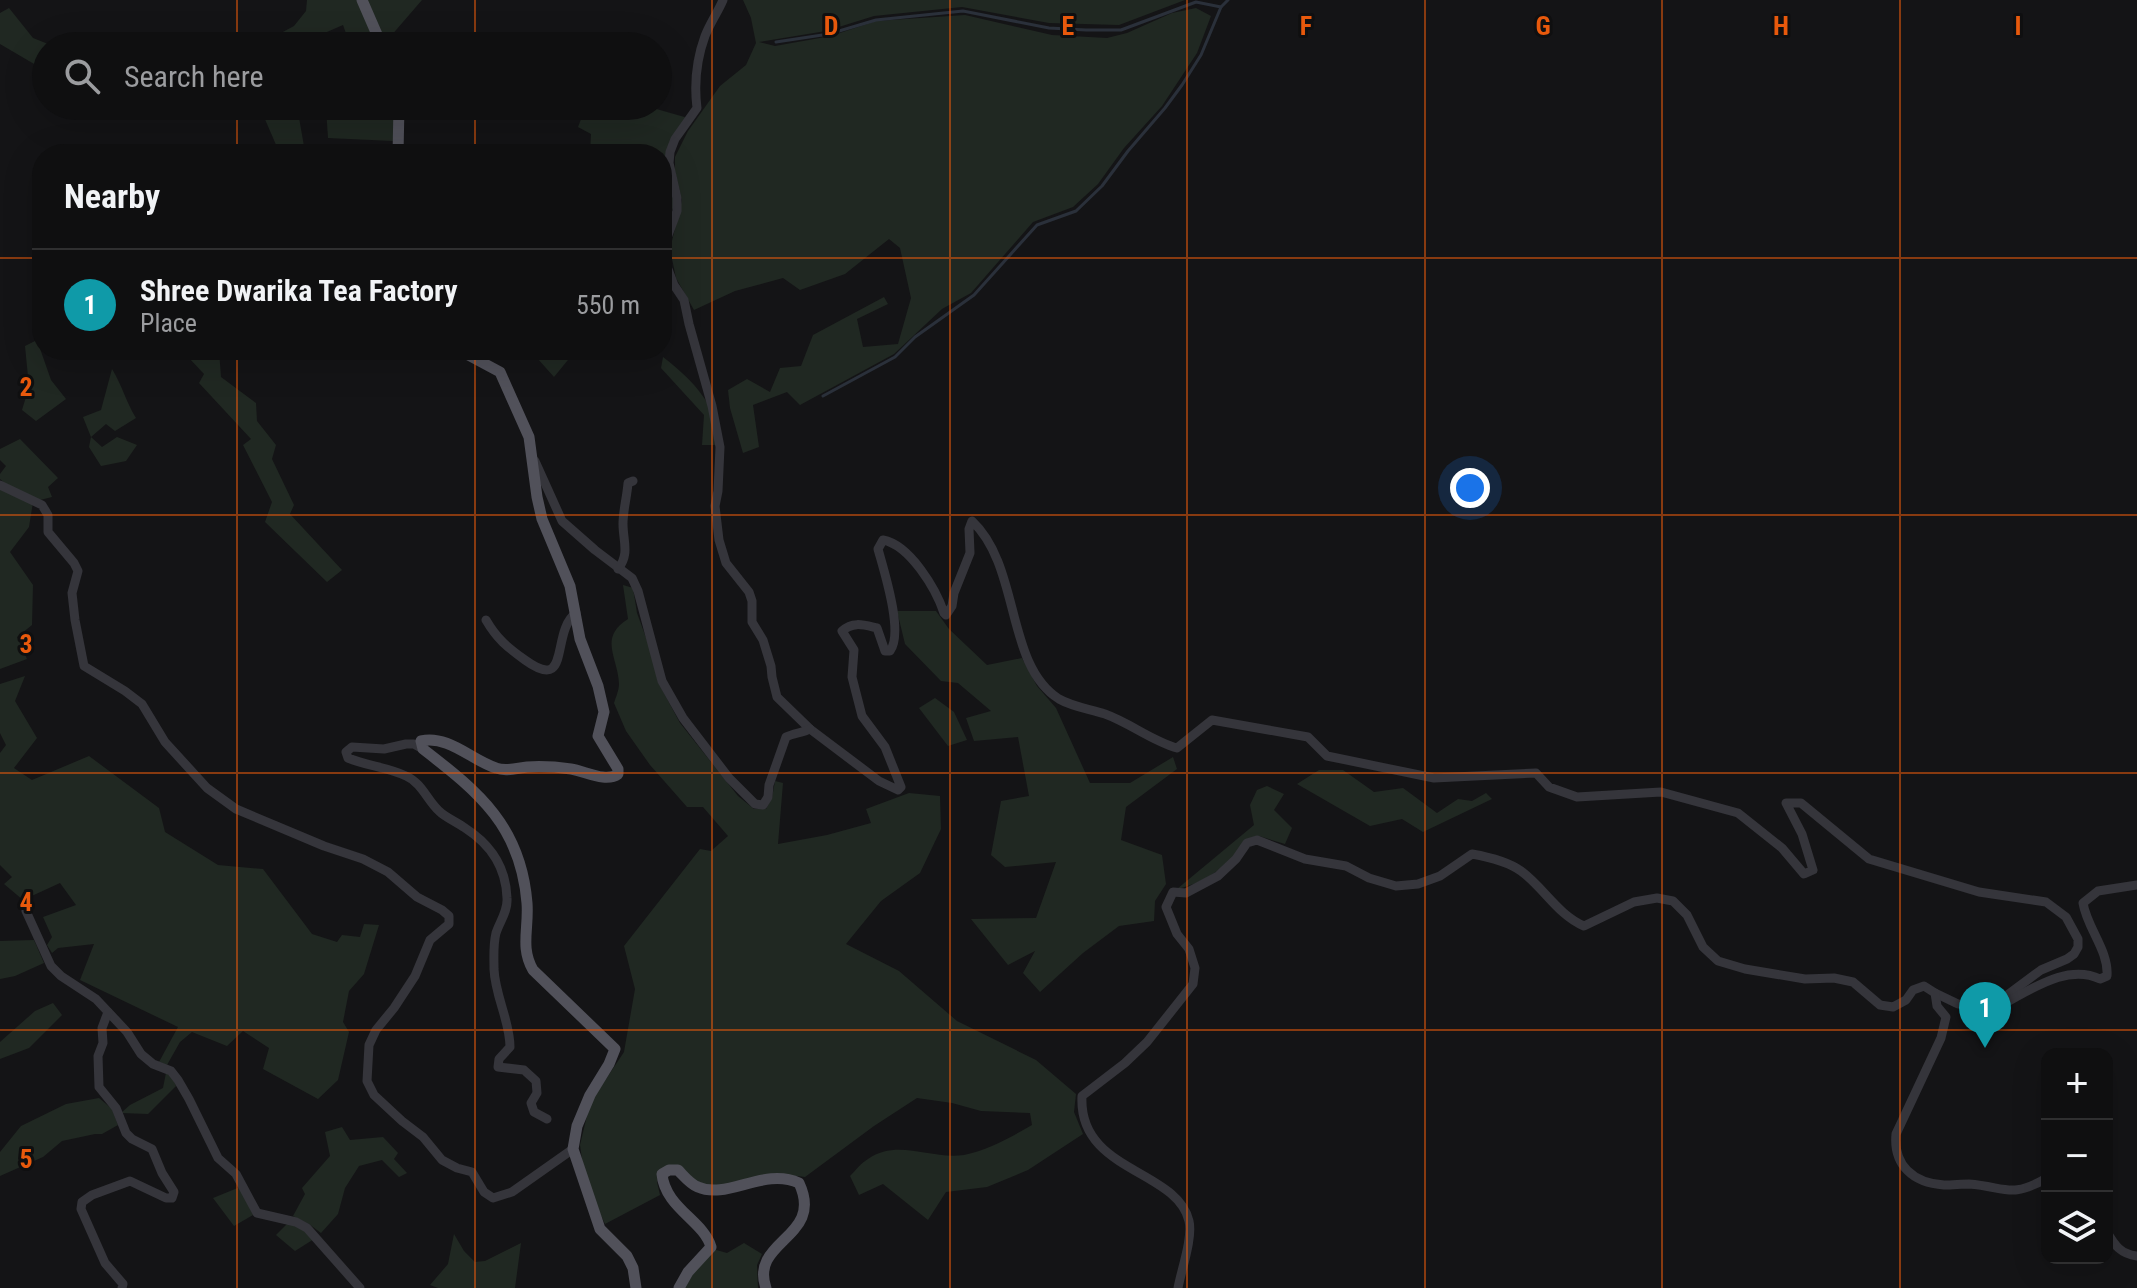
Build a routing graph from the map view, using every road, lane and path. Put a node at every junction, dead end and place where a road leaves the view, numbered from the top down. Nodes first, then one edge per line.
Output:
1 (362, 0) edge
2 (723, 0) edge
3 (376, 32) edge
4 (399, 120) edge
5 (398, 144) edge
6 (672, 147) edge
7 (672, 176) edge
8 (672, 224) edge
9 (672, 277) edge
10 (477, 360) edge
11 (532, 455) junction
12 (633, 481) dead end
13 (0, 485) edge
14 (618, 569) junction
15 (576, 613) junction
16 (486, 620) dead end
17 (810, 729) junction
18 (423, 749) junction
19 (2137, 885) edge
20 (26, 911) dead end
21 (1935, 993) junction
22 (1991, 1007) junction
23 (108, 1012) junction
24 (547, 1119) dead end
25 (573, 1149) junction
26 (2041, 1181) edge
27 (2113, 1242) edge
28 (2137, 1256) edge
29 (122, 1288) edge
30 (360, 1288) edge
31 (636, 1288) edge
32 (679, 1288) edge
33 (766, 1288) edge
34 (1178, 1288) edge

1 - 3 main road
2 - 6 street
4 - 5 main road
7 - 8 street
9 - 17 street
10 - 11 main road
11 - 14 street
11 - 15 main road
12 - 14 street
13 - 25 street
14 - 17 street
15 - 16 street
15 - 18 main road
17 - 22 street
18 - 24 street
18 - 25 main road
19 - 22 street
20 - 23 street
21 - 22 street
21 - 26 street
21 - 34 street
23 - 29 street
23 - 30 street
25 - 31 main road
27 - 28 street
32 - 33 main road

